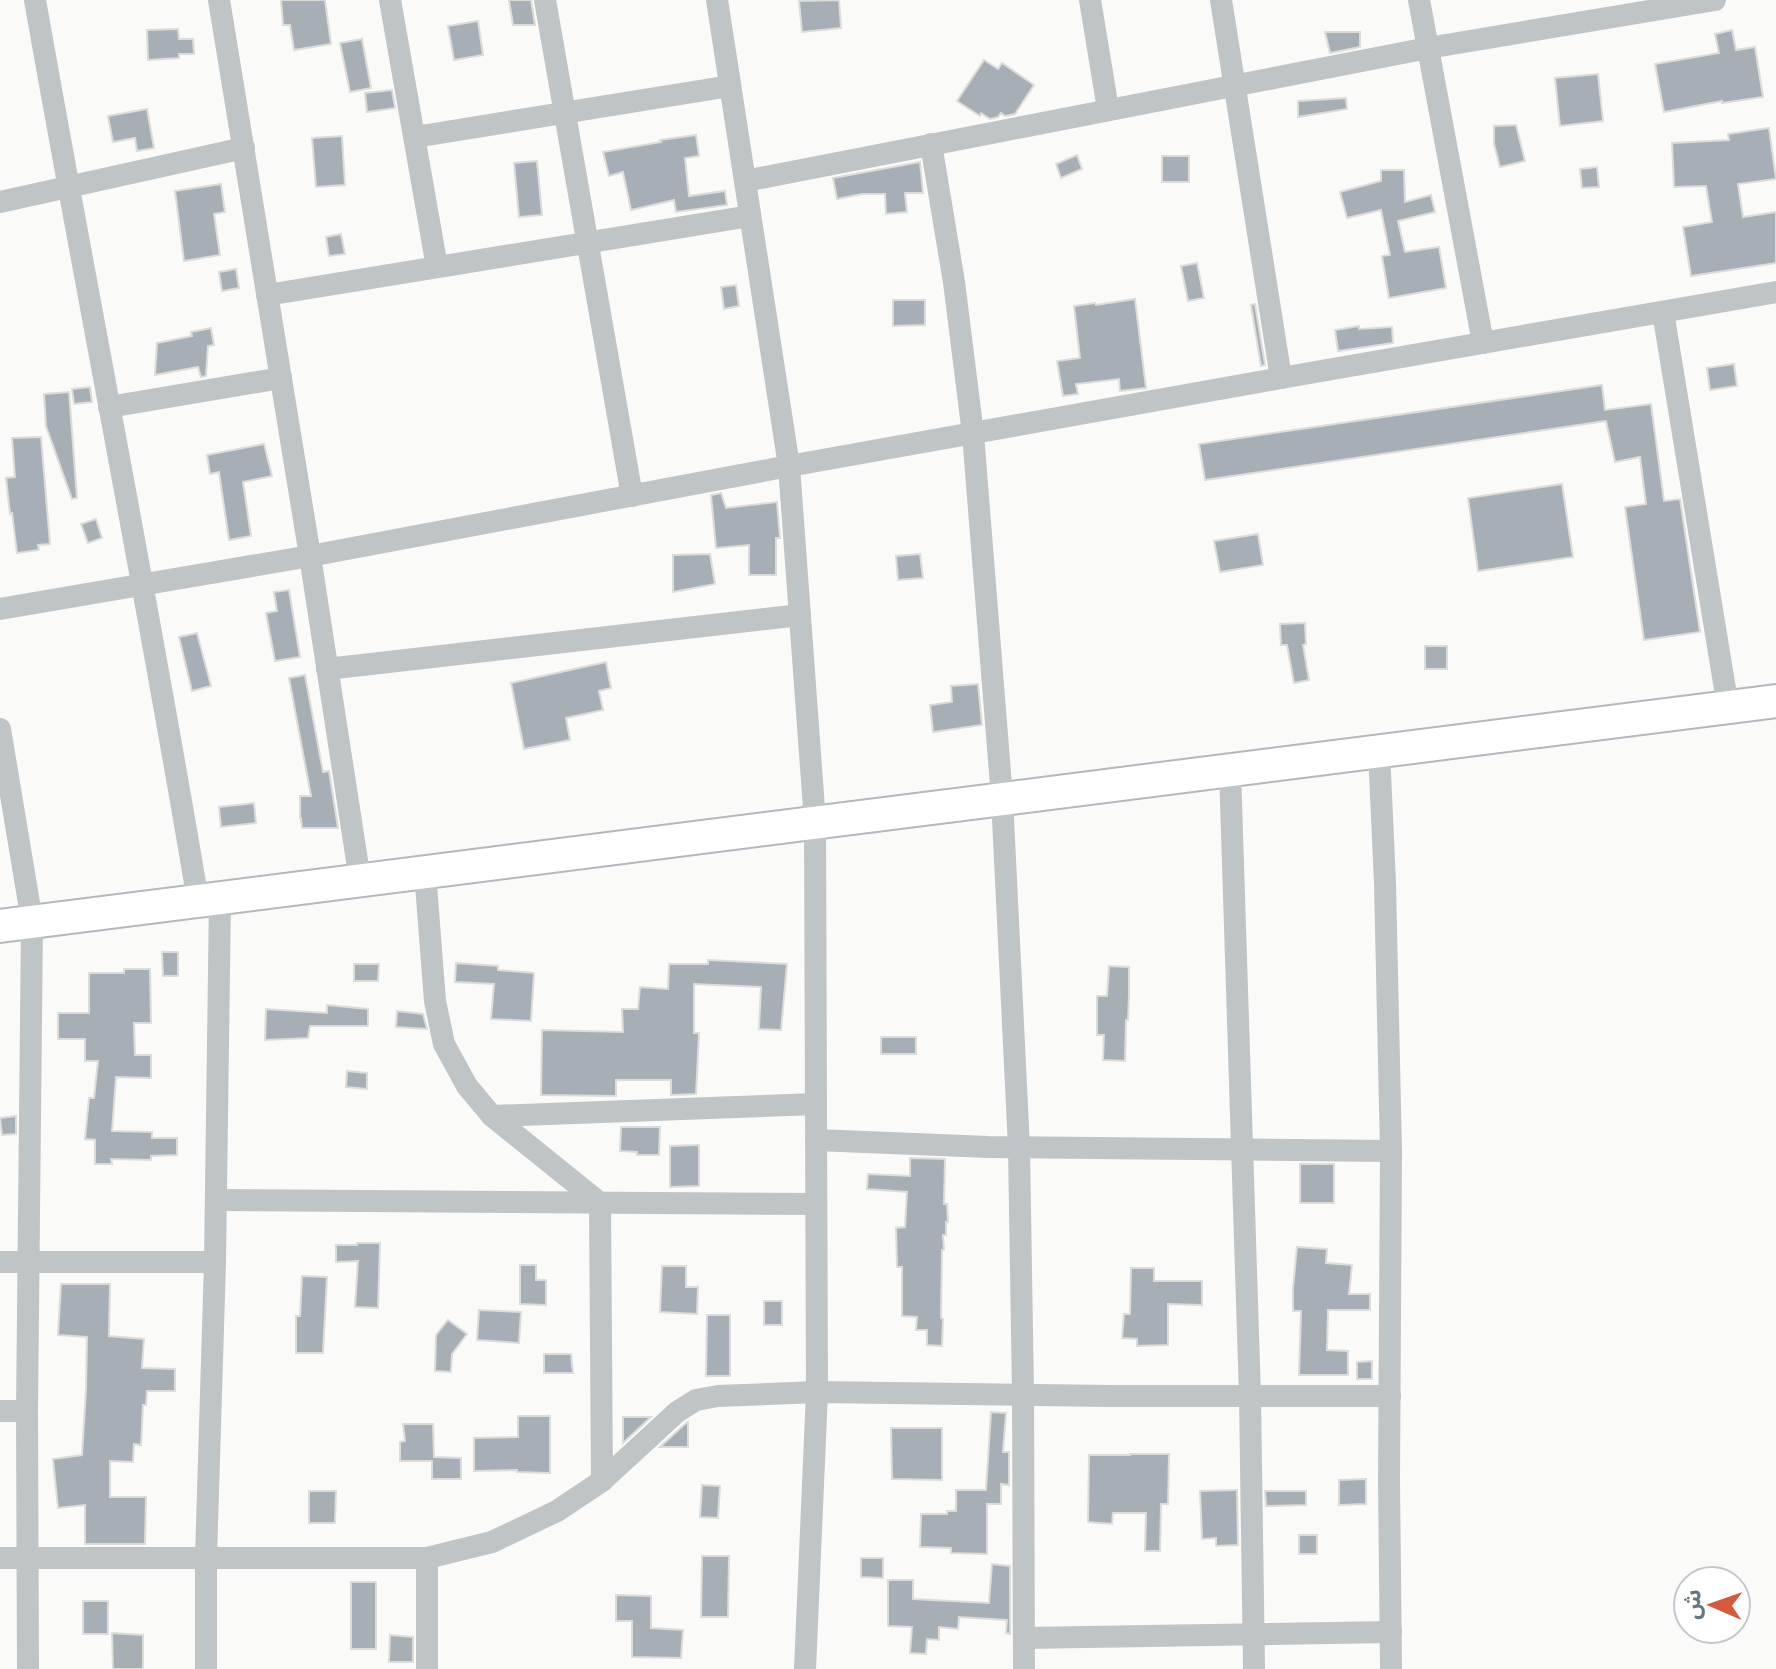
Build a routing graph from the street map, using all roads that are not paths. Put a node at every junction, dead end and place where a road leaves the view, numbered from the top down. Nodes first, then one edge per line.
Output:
1 (35, 0) edge
2 (219, 0) edge
3 (390, 0) edge
4 (545, 0) edge
5 (717, 0) edge
6 (1090, 0) edge
7 (1221, 0) edge
8 (1419, 0) edge
9 (1715, 0) edge
10 (1610, 9) edge
11 (1428, 48) junction
12 (1234, 84) junction
13 (730, 86) junction
14 (1108, 109) junction
15 (565, 113) junction
16 (415, 137) junction
17 (931, 144) junction
18 (244, 148) junction
19 (745, 181) junction
20 (68, 187) junction
21 (0, 202) edge
22 (750, 216) junction
23 (588, 242) junction
24 (437, 267) junction
25 (1776, 292) edge
26 (267, 295) junction
27 (1663, 312) junction
28 (1483, 343) junction
29 (281, 378) junction
30 (1281, 378) junction
31 (109, 407) junction
32 (973, 434) junction
33 (789, 466) junction
34 (632, 496) junction
35 (310, 556) junction
36 (142, 586) junction
37 (0, 609) edge
38 (800, 615) junction
39 (327, 669) junction
40 (1776, 701) edge
41 (1728, 707) junction
42 (0, 731) edge
43 (1379, 751) junction
44 (1230, 770) junction
45 (1002, 798) junction
46 (815, 822) junction
47 (425, 872) junction
48 (360, 880) junction
49 (209, 900) junction
50 (32, 921) junction
51 (0, 926) edge
52 (816, 1104) junction
53 (492, 1116) junction
54 (816, 1140) junction
55 (1019, 1147) junction
56 (1243, 1149) junction
57 (1391, 1151) junction
58 (216, 1200) junction
59 (600, 1203) junction
60 (816, 1204) junction
61 (0, 1262) edge
62 (29, 1262) junction
63 (215, 1262) junction
64 (817, 1392) junction
65 (1023, 1394) junction
66 (1250, 1396) junction
67 (1390, 1396) junction
68 (0, 1411) edge
69 (27, 1411) junction
70 (602, 1481) junction
71 (0, 1558) edge
72 (29, 1558) junction
73 (206, 1558) junction
74 (427, 1558) junction
75 (1391, 1632) junction
76 (1253, 1633) junction
77 (1024, 1638) junction
78 (28, 1669) edge
79 (206, 1669) edge
80 (427, 1669) edge
81 (805, 1669) edge
82 (1024, 1669) edge
83 (1254, 1669) edge
84 (1391, 1669) edge

1 - 20 street
2 - 18 street
3 - 16 street
4 - 15 street
5 - 13 street
6 - 14 street
7 - 12 street
8 - 11 street
9 - 10 street
10 - 11 street
11 - 12 street
11 - 28 street
12 - 14 street
12 - 30 street
13 - 15 street
13 - 19 street
14 - 17 street
15 - 16 street
15 - 23 street
16 - 24 street
17 - 19 street
17 - 32 street
18 - 20 street
18 - 26 street
19 - 22 street
20 - 21 street
20 - 31 street
22 - 23 street
22 - 33 street
23 - 24 street
23 - 34 street
24 - 26 street
25 - 27 street
26 - 29 street
27 - 28 street
27 - 41 street
28 - 30 street
29 - 31 street
29 - 35 street
30 - 32 street
31 - 36 street
32 - 33 street
32 - 45 street
33 - 34 street
33 - 38 street
34 - 35 street
35 - 36 street
35 - 39 street
36 - 37 street
36 - 49 street
38 - 39 street
38 - 46 street
39 - 48 street
40 - 41 main road
41 - 43 main road
42 - 50 street
43 - 44 main road
43 - 57 street
44 - 45 main road
44 - 56 street
45 - 46 main road
45 - 55 street
46 - 47 main road
46 - 52 street
47 - 48 main road
47 - 53 street
48 - 49 main road
49 - 50 main road
49 - 58 street
50 - 51 main road
50 - 62 street
52 - 53 street
52 - 54 street
53 - 59 street
54 - 55 street
54 - 60 street
55 - 56 street
55 - 65 street
56 - 57 street
56 - 66 street
57 - 67 street
58 - 59 street
58 - 63 street
59 - 60 street
59 - 70 street
60 - 64 street
61 - 62 street
62 - 63 street
62 - 69 street
63 - 73 street
64 - 65 street
64 - 70 street
64 - 81 street
65 - 66 street
65 - 77 street
66 - 67 street
66 - 76 street
67 - 75 street
68 - 69 street
69 - 72 street
70 - 74 street
71 - 72 street
72 - 73 street
72 - 78 street
73 - 74 street
73 - 79 street
74 - 80 street
75 - 76 street
75 - 84 street
76 - 77 street
76 - 83 street
77 - 82 street

